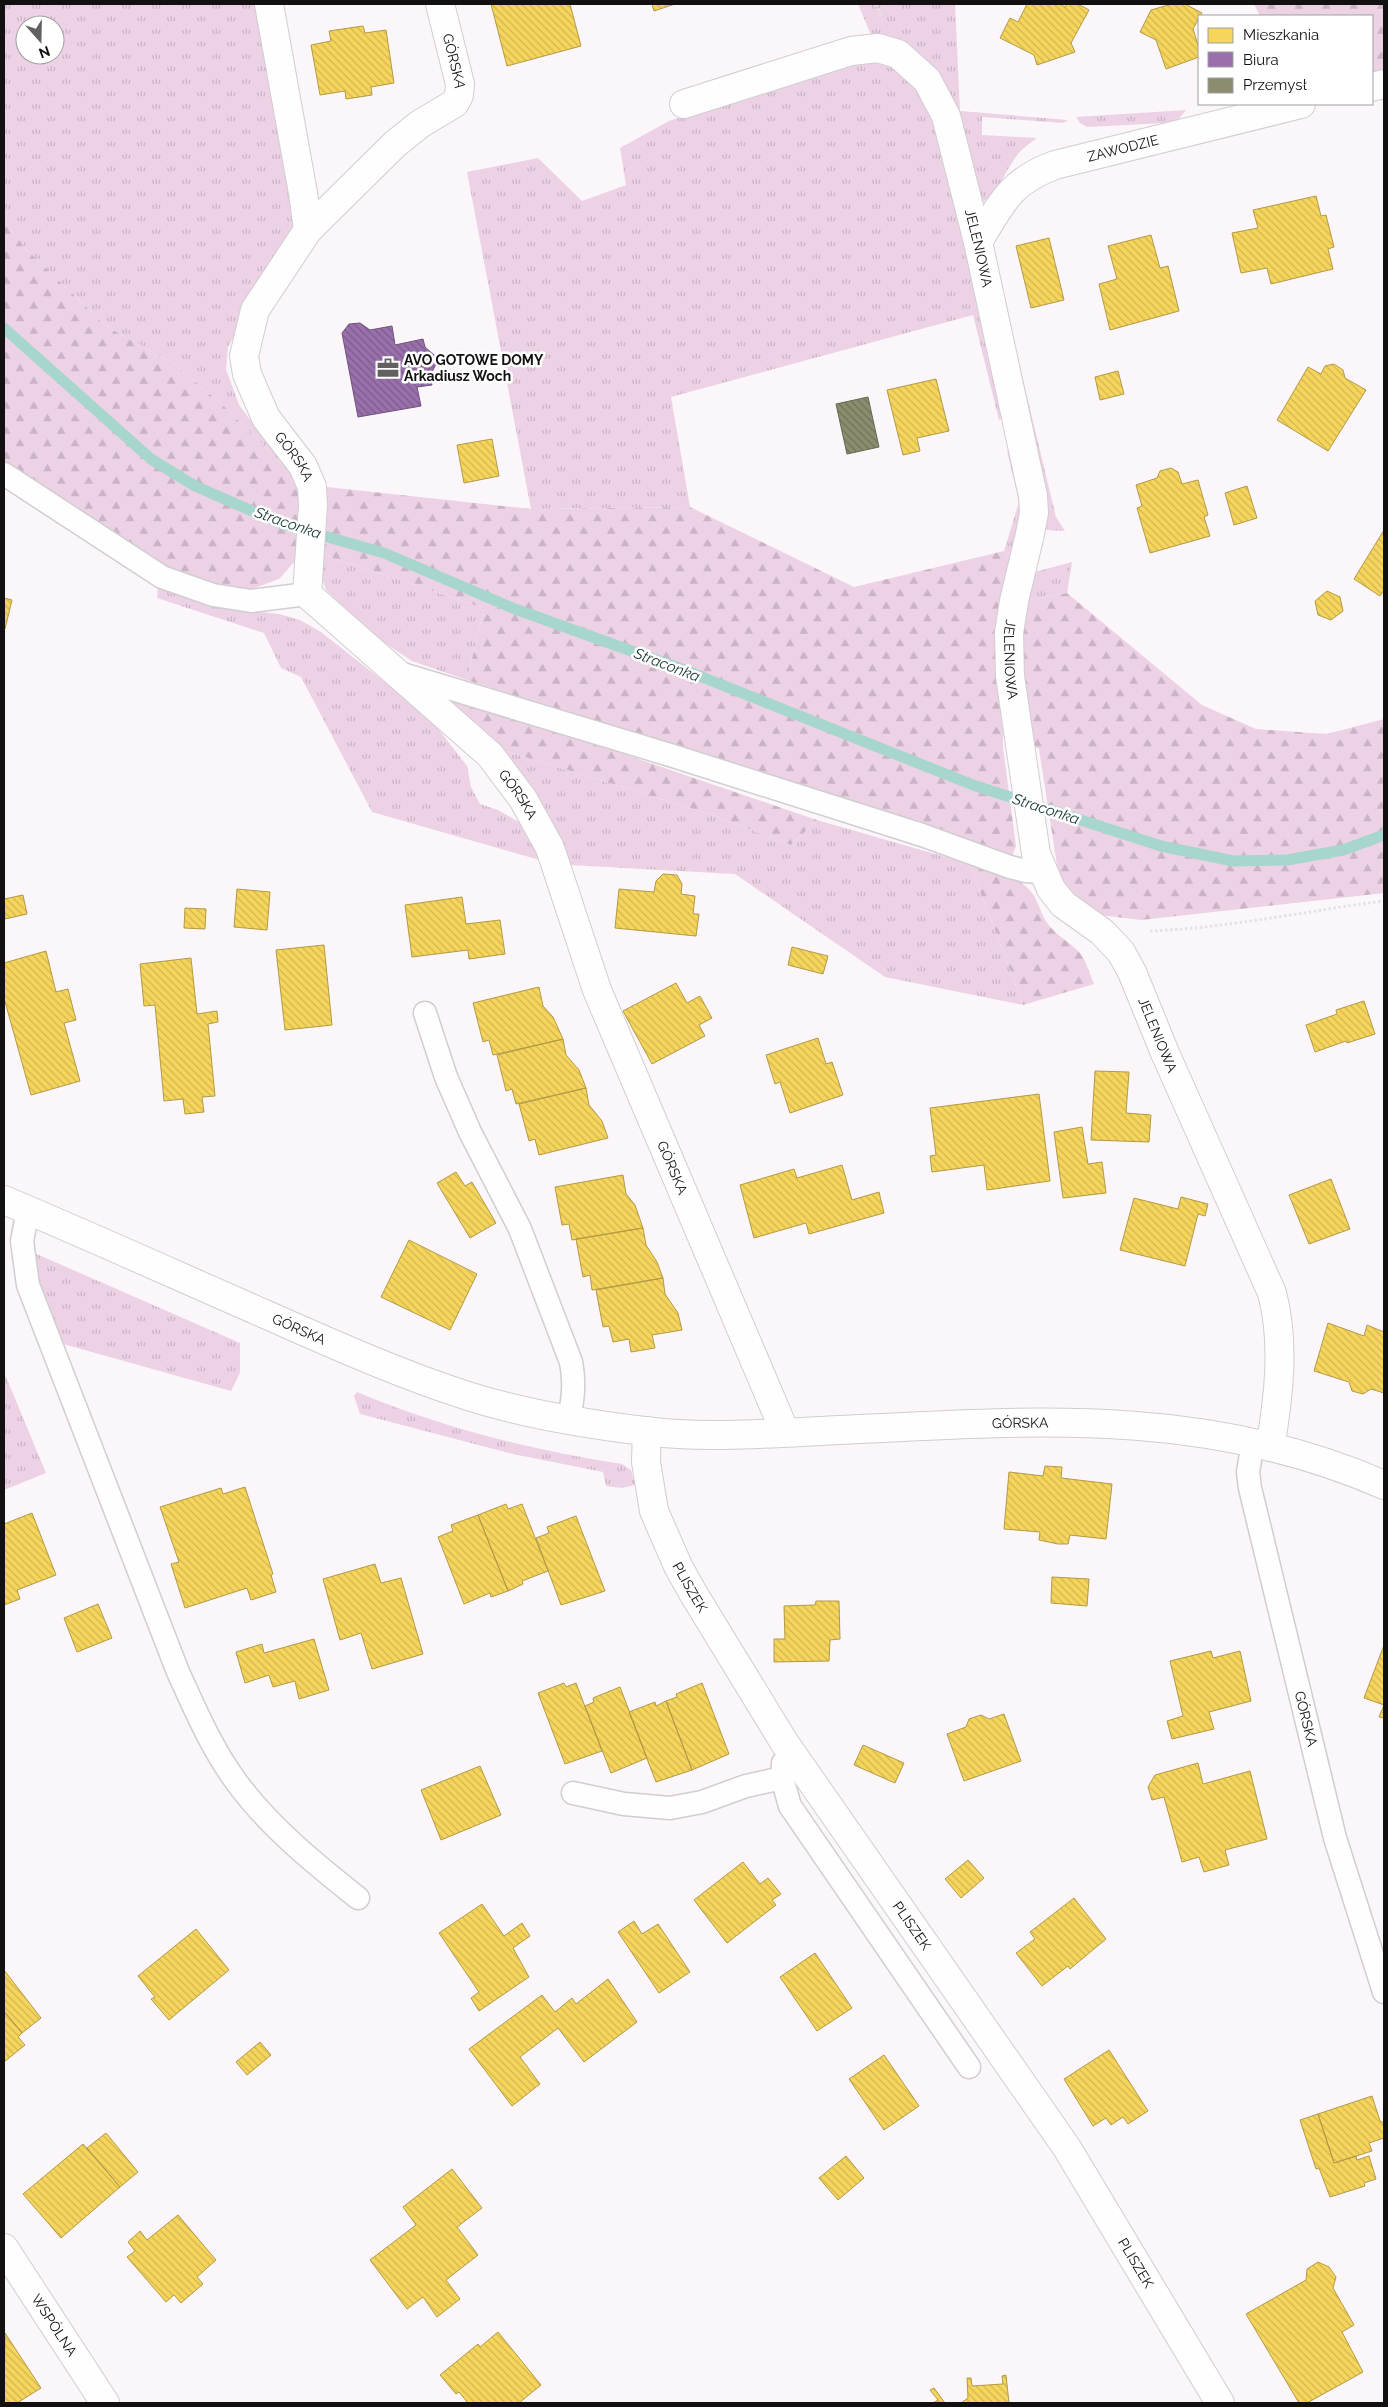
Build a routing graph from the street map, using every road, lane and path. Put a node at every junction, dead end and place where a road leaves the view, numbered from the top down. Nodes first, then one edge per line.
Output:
1 (269, 4) edge
2 (440, 4) edge
3 (684, 104) dead end
4 (1297, 105) edge
5 (308, 230) junction
6 (978, 242) junction
7 (4, 474) edge
8 (307, 594) junction
9 (396, 672) junction
10 (1039, 863) junction
11 (1384, 901) edge
12 (1102, 932) junction
13 (425, 1013) dead end
14 (16, 1205) edge
15 (569, 1419) junction
16 (647, 1431) junction
17 (785, 1432) junction
18 (1261, 1445) junction
19 (1384, 1485) edge
20 (784, 1742) junction
21 (782, 1778) junction
22 (573, 1794) dead end
23 (358, 1898) dead end
24 (1384, 1992) edge
25 (969, 2067) dead end
26 (4, 2248) edge
27 (105, 2403) edge
28 (1220, 2403) edge

1 - 5 street
2 - 5 street, GÓRSKA
3 - 6 street, JELENIOWA
4 - 6 street, ZAWODZIE
5 - 8 street, GÓRSKA
6 - 10 street, JELENIOWA
7 - 8 lane
8 - 9 street, GÓRSKA
9 - 10 lane
9 - 17 street, GÓRSKA
10 - 12 street, JELENIOWA
11 - 12 path
12 - 18 street, JELENIOWA
13 - 15 lane
14 - 15 street, GÓRSKA
14 - 23 lane
15 - 16 street, GÓRSKA
16 - 17 street, GÓRSKA
16 - 20 street, PLISZEK
17 - 18 street, GÓRSKA
18 - 19 street, GÓRSKA
18 - 24 lane, GÓRSKA
20 - 21 lane
20 - 28 street, PLISZEK
21 - 22 lane
21 - 25 lane
26 - 27 street, WSPÓLNA

